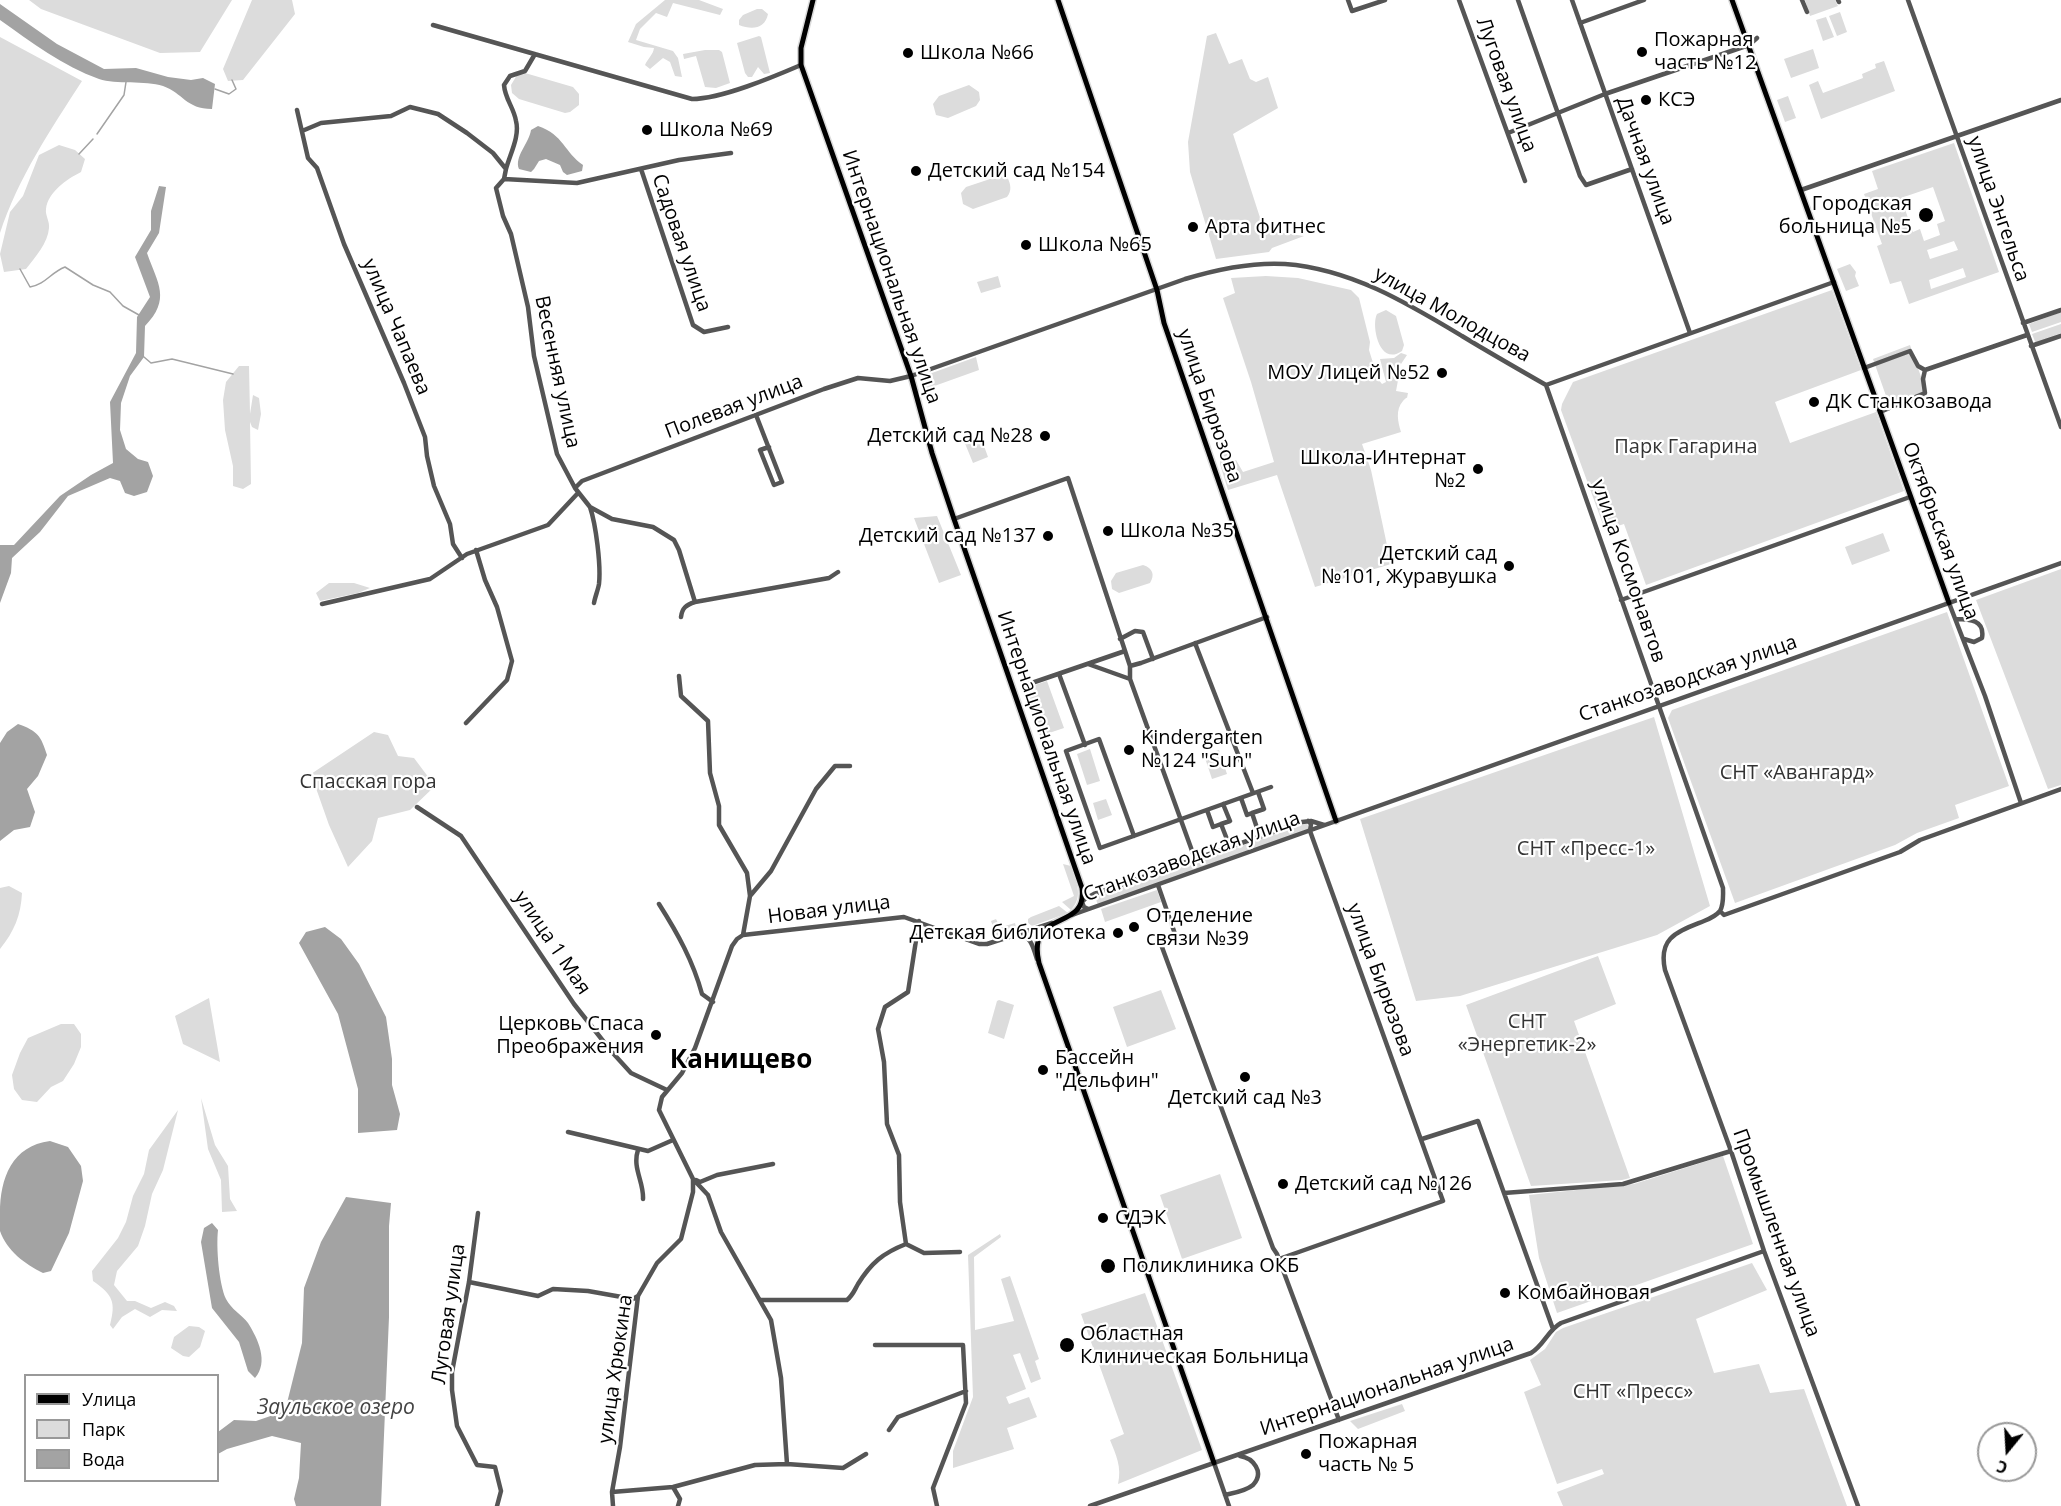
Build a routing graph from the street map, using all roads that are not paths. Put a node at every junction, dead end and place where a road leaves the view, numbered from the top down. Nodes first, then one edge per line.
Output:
1 (813, 0) edge
2 (1058, 0) edge
3 (1348, 0) edge
4 (1385, 0) edge
5 (1459, 0) edge
6 (1518, 0) edge
7 (1572, 0) edge
8 (1644, 0) edge
9 (1732, 0) edge
10 (1802, 0) edge
11 (1908, 0) edge
12 (1807, 12) dead end
13 (1580, 23) junction
14 (432, 25) dead end
15 (1756, 38) dead end
16 (1749, 45) junction
17 (535, 54) junction
18 (801, 65) junction
19 (1605, 93) junction
20 (2061, 99) edge
21 (297, 110) dead end
22 (1557, 113) junction
23 (302, 131) junction
24 (1508, 133) junction
25 (1957, 136) junction
26 (731, 153) dead end
27 (506, 169) junction
28 (1632, 169) junction
29 (641, 170) junction
30 (504, 179) junction
31 (1525, 181) dead end
32 (1801, 190) junction
33 (1834, 282) junction
34 (1157, 290) junction
35 (2061, 310) edge
36 (2023, 323) junction
37 (728, 327) dead end
38 (1690, 333) junction
39 (2027, 335) junction
40 (2061, 336) edge
41 (2031, 346) junction
42 (1864, 368) junction
43 (1925, 370) junction
44 (911, 376) junction
45 (1546, 385) junction
46 (1880, 411) junction
47 (756, 415) junction
48 (2061, 427) edge
49 (769, 447) junction
50 (576, 491) junction
51 (1910, 497) junction
52 (590, 507) junction
53 (954, 519) junction
54 (476, 550) junction
55 (462, 558) junction
56 (2061, 563) edge
57 (838, 572) dead end
58 (1621, 600) junction
59 (695, 602) junction
60 (594, 603) dead end
61 (1949, 603) junction
62 (322, 604) dead end
63 (681, 617) dead end
64 (1267, 617) junction
65 (1956, 619) junction
66 (1120, 639) junction
67 (1964, 639) junction
68 (1195, 643) junction
69 (1125, 651) junction
70 (1153, 659) junction
71 (1088, 664) junction
72 (1130, 666) junction
73 (1059, 674) junction
74 (679, 676) dead end
75 (1130, 679) junction
76 (1023, 686) dead end
77 (1659, 707) junction
78 (466, 723) dead end
79 (1084, 745) junction
80 (850, 766) dead end
81 (1271, 787) dead end
82 (2061, 789) edge
83 (1255, 793) junction
84 (1240, 798) junction
85 (2021, 803) junction
86 (1223, 804) junction
87 (417, 807) dead end
88 (1207, 810) junction
89 (1252, 813) junction
90 (1179, 819) junction
91 (1308, 821) junction
92 (1336, 821) junction
93 (1221, 824) junction
94 (1325, 825) junction
95 (1310, 831) junction
96 (1134, 836) junction
97 (1260, 837) junction
98 (1230, 847) junction
99 (1195, 859) junction
100 (1158, 885) junction
101 (1082, 888) junction
102 (1094, 894) junction
103 (750, 896) junction
104 (1082, 902) junction
105 (660, 904) dead end
106 (1091, 909) junction
107 (1720, 911) junction
108 (1068, 917) junction
109 (919, 921) junction
110 (1053, 923) junction
111 (1019, 934) junction
112 (743, 935) junction
113 (1039, 963) junction
114 (713, 1002) junction
115 (668, 1090) junction
116 (568, 1132) dead end
117 (1422, 1139) junction
118 (673, 1140) junction
119 (638, 1150) junction
120 (1731, 1151) junction
121 (773, 1164) dead end
122 (693, 1179) junction
123 (1504, 1193) junction
124 (643, 1199) dead end
125 (478, 1213) dead end
126 (906, 1244) junction
127 (1764, 1251) junction
128 (960, 1252) dead end
129 (1279, 1259) junction
130 (469, 1282) junction
131 (639, 1296) junction
132 (761, 1299) junction
133 (1553, 1329) junction
134 (875, 1345) dead end
135 (966, 1391) junction
136 (1339, 1420) junction
137 (889, 1430) dead end
138 (1257, 1448) junction
139 (866, 1454) dead end
140 (1237, 1455) junction
141 (1252, 1461) junction
142 (1214, 1463) junction
143 (787, 1464) junction
144 (673, 1487) junction
145 (612, 1492) junction
146 (1225, 1495) junction
147 (497, 1506) edge
148 (613, 1506) edge
149 (678, 1506) edge
150 (937, 1506) edge
151 (1090, 1506) edge
152 (1229, 1506) edge
153 (1858, 1506) edge

1 - 18 main road, Интернациональная улица
2 - 34 main road, улица Бирюзова
3 - 4 street
5 - 24 street, Луговая улица
6 - 22 street
7 - 13 street, Дачная улица
8 - 13 street
9 - 16 main road, Октябрьская улица
10 - 12 street
11 - 25 street, улица Энгельса
13 - 19 street, Дачная улица
14 - 17 street
15 - 16 street
16 - 19 street
16 - 32 main road, Октябрьская улица
17 - 18 street
17 - 27 street
18 - 44 main road, Интернациональная улица
19 - 22 street
19 - 28 street, Дачная улица
20 - 25 street
21 - 23 street, улица Чапаева
22 - 24 street
22 - 28 street
23 - 27 street
23 - 55 street, улица Чапаева
24 - 31 street, Луговая улица
25 - 32 street
25 - 36 street, улица Энгельса
26 - 29 street
27 - 30 street
28 - 38 street, Дачная улица
29 - 30 street
29 - 37 street, Садовая улица
30 - 50 street, Весенняя улица
32 - 33 main road, Октябрьская улица
33 - 38 street, улица Молодцова
33 - 42 main road, Октябрьская улица
34 - 44 street, улица Молодцова
34 - 45 street, улица Молодцова
34 - 64 main road, улица Бирюзова
35 - 36 street
36 - 39 street, улица Энгельса
38 - 45 street, улица Молодцова
39 - 41 street, улица Энгельса
39 - 43 street
40 - 41 street
41 - 48 street, улица Энгельса
42 - 43 street
42 - 46 main road, Октябрьская улица
43 - 46 street
44 - 47 street, Полевая улица
44 - 53 main road, Интернациональная улица
45 - 58 street, улица Космонавтов
46 - 51 main road, Октябрьская улица
47 - 49 street
47 - 50 street, Полевая улица
49 - 49 street
50 - 52 street, Весенняя улица
50 - 54 street
51 - 58 street
51 - 61 main road, Октябрьская улица
52 - 59 street, Весенняя улица
52 - 60 street
53 - 66 street
53 - 101 main road, Интернациональная улица
54 - 55 street
54 - 78 street
55 - 62 street
56 - 61 street, Станкозаводская улица
57 - 59 street
58 - 77 street, улица Космонавтов
59 - 63 street
61 - 65 street, Октябрьская улица
61 - 77 street, Станкозаводская улица
64 - 68 street
64 - 92 main road, улица Бирюзова
65 - 67 street, Октябрьская улица
65 - 67 street
66 - 69 street
66 - 70 street
67 - 85 street, Октябрьская улица
68 - 70 street
68 - 83 street
69 - 71 street
69 - 72 street
70 - 72 street
71 - 73 street
71 - 75 street
72 - 75 street
73 - 76 street
73 - 79 street
74 - 103 street
75 - 90 street
77 - 92 street, Станкозаводская улица
77 - 107 street, улица Космонавтов
79 - 96 street
79 - 96 street
80 - 103 street
81 - 83 street
82 - 85 street
83 - 84 street
83 - 89 street
84 - 86 street
84 - 89 street
85 - 107 street
86 - 88 street
86 - 93 street
87 - 115 street, улица 1 Мая
88 - 90 street
88 - 93 street
89 - 97 street
90 - 96 street
90 - 99 street
91 - 94 street, Станкозаводская улица
91 - 95 street, улица Бирюзова
91 - 97 street, Станкозаводская улица
92 - 94 street, Станкозаводская улица
93 - 98 street
94 - 95 street, Станкозаводская улица
95 - 100 street, Станкозаводская улица
95 - 117 street, улица Бирюзова
97 - 98 street, Станкозаводская улица
98 - 99 street, Станкозаводская улица
99 - 102 street, Станкозаводская улица
100 - 106 street, Станкозаводская улица
100 - 129 street
101 - 102 street
101 - 104 main road, Интернациональная улица
102 - 104 street, Станкозаводская улица
103 - 112 street
104 - 106 street
104 - 108 main road
105 - 114 street
106 - 108 street, Станкозаводская улица
107 - 120 street, Промышленная улица
108 - 110 main road
109 - 111 street, Новая улица
109 - 112 street, Новая улица
109 - 126 street
110 - 111 street, Новая улица
110 - 113 main road
111 - 113 street
112 - 114 street
113 - 142 main road
114 - 115 street
115 - 118 street
116 - 119 street
117 - 123 street
117 - 129 street, улица Бирюзова
118 - 119 street
118 - 122 street
119 - 124 street
120 - 123 street
120 - 127 street, Промышленная улица
121 - 122 street
122 - 131 street, улица Хрюкина
122 - 132 street
123 - 133 street
125 - 130 street, Луговая улица
126 - 128 street
126 - 132 street
127 - 133 street, Интернациональная улица
127 - 153 street, Промышленная улица
129 - 136 street
130 - 131 street
130 - 147 street, Луговая улица
131 - 145 street, улица Хрюкина
132 - 143 street
133 - 136 street, Интернациональная улица
134 - 135 street
135 - 137 street
135 - 150 street
136 - 138 street, Интернациональная улица
138 - 140 street, Интернациональная улица
138 - 141 street
139 - 143 street
140 - 141 street
140 - 142 street, Интернациональная улица
141 - 146 street
142 - 146 street
142 - 151 street, Интернациональная улица
143 - 144 street
144 - 145 street
144 - 149 street
145 - 148 street, улица Хрюкина
146 - 152 street

